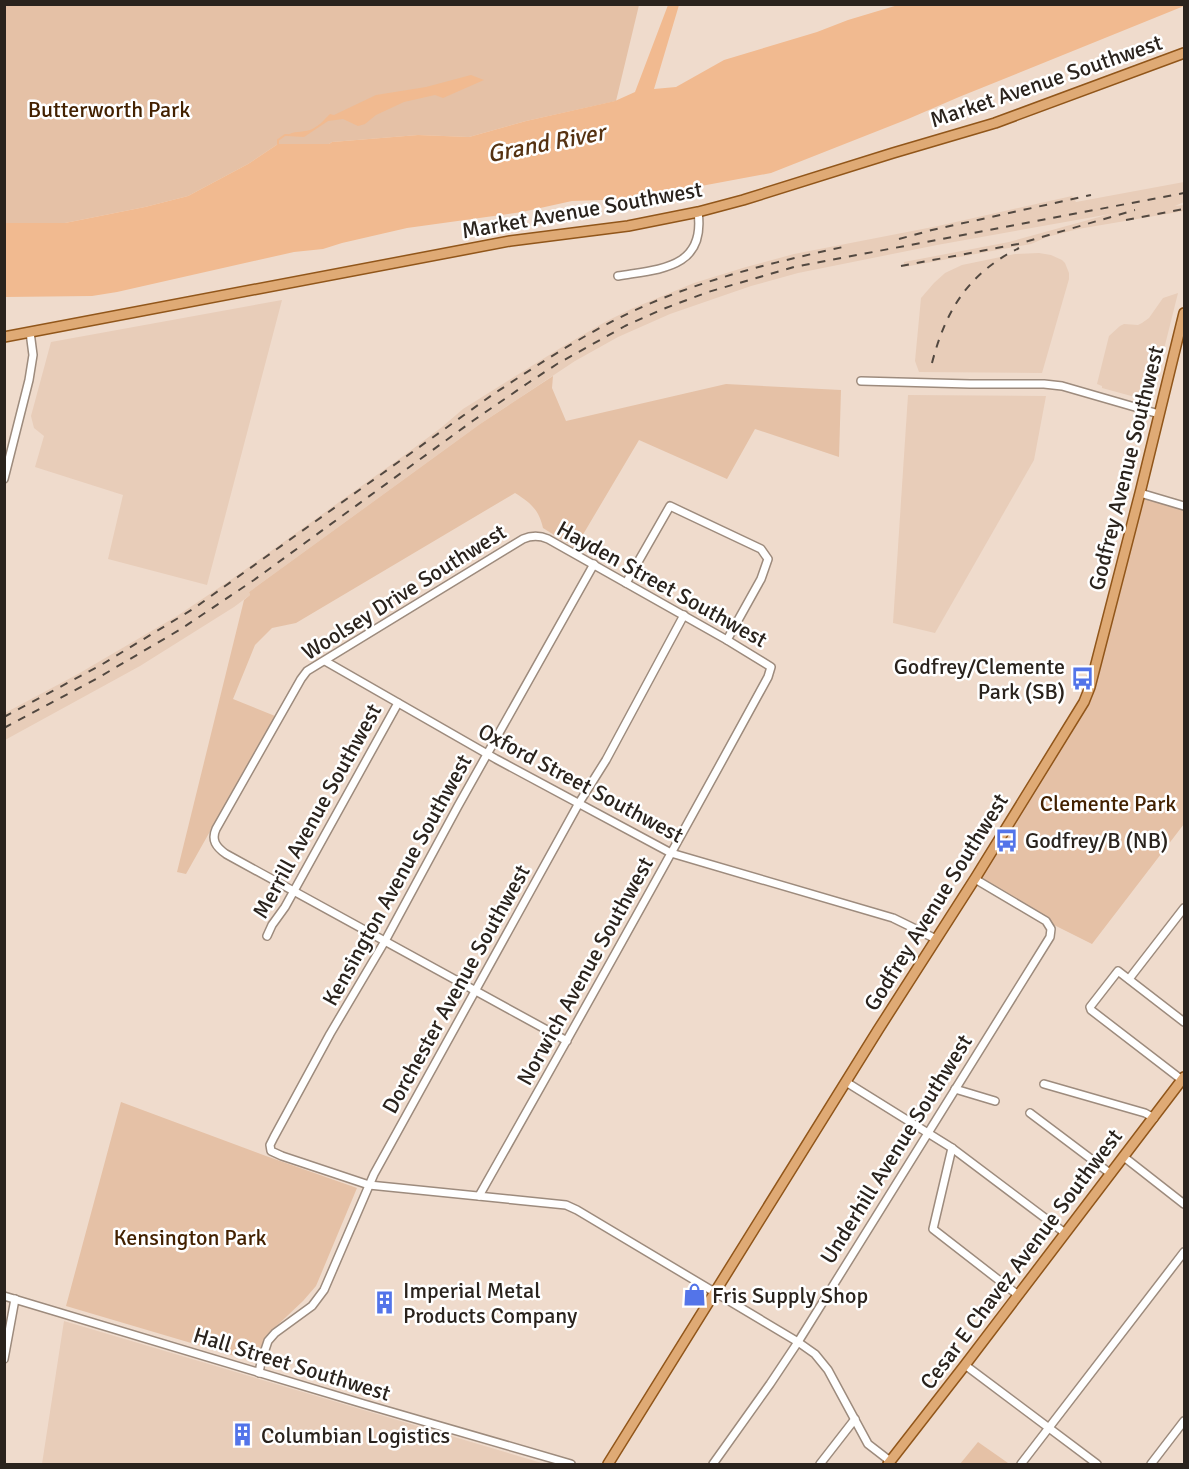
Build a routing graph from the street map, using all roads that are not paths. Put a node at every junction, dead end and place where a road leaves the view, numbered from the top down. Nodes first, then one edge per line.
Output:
1 (1185, 53) edge
2 (698, 212) junction
3 (618, 276) dead end
4 (1185, 313) edge
5 (30, 332) junction
6 (4, 337) edge
7 (861, 381) dead end
8 (1159, 414) junction
9 (4, 479) edge
10 (1140, 494) junction
11 (1185, 506) edge
12 (535, 536) joint
13 (594, 564) junction
14 (626, 583) junction
15 (684, 615) junction
16 (727, 640) junction
17 (325, 661) junction
18 (771, 667) joint
19 (398, 703) junction
20 (488, 755) junction
21 (579, 803) junction
22 (670, 853) junction
23 (975, 879) junction
24 (294, 891) junction
25 (1185, 908) edge
26 (267, 936) dead end
27 (936, 939) junction
28 (385, 941) junction
29 (1129, 980) junction
30 (477, 990) junction
31 (1185, 1022) edge
32 (567, 1041) junction
33 (1183, 1078) edge
34 (846, 1082) junction
35 (1044, 1084) dead end
36 (955, 1089) junction
37 (995, 1101) dead end
38 (1030, 1113) dead end
39 (1154, 1118) junction
40 (928, 1133) junction
41 (952, 1148) junction
42 (1124, 1157) junction
43 (1111, 1174) junction
44 (369, 1185) junction
45 (479, 1196) junction
46 (1185, 1204) edge
47 (1065, 1233) junction
48 (1185, 1252) edge
49 (715, 1292) junction
50 (1018, 1295) junction
51 (4, 1296) edge
52 (15, 1299) junction
53 (798, 1342) junction
54 (4, 1359) edge
55 (965, 1365) junction
56 (259, 1373) junction
57 (855, 1419) junction
58 (1185, 1421) edge
59 (1049, 1429) junction
60 (889, 1463) edge
61 (571, 1464) edge
62 (608, 1464) edge
63 (713, 1464) edge
64 (820, 1464) edge
65 (1022, 1464) edge
66 (1096, 1464) edge
67 (1151, 1464) edge

1 - 2 main road, Market Avenue Southwest
2 - 3 street
2 - 5 main road, Market Avenue Southwest
4 - 8 main road, Godfrey Avenue Southwest
5 - 6 main road, Market Avenue Southwest
5 - 9 street
7 - 8 street
8 - 10 main road, Godfrey Avenue Southwest
10 - 11 street
10 - 23 main road, Godfrey Avenue Southwest
12 - 13 street, Hayden Street Southwest
12 - 17 street, Woolsey Drive Southwest
13 - 14 street, Hayden Street Southwest
13 - 20 street, Kensington Avenue Southwest
14 - 15 street, Hayden Street Southwest
14 - 16 street
15 - 16 street, Hayden Street Southwest
15 - 21 street, Dorchester Avenue Southwest
16 - 18 street, Hayden Street Southwest
17 - 19 street, Oxford Street Southwest
17 - 24 street, Woolsey Drive Southwest
18 - 22 street, Norwich Avenue Southwest
19 - 20 street, Oxford Street Southwest
19 - 24 street, Merrill Avenue Southwest
20 - 21 street, Oxford Street Southwest
20 - 28 street, Kensington Avenue Southwest
21 - 22 street, Oxford Street Southwest
21 - 30 street, Dorchester Avenue Southwest
22 - 27 street, Oxford Street Southwest
22 - 32 street, Norwich Avenue Southwest
23 - 27 main road, Godfrey Avenue Southwest
23 - 36 street, Underhill Avenue Southwest
24 - 26 street, Merrill Avenue Southwest
24 - 28 street
25 - 29 street
27 - 34 main road, Godfrey Avenue Southwest
28 - 30 street
28 - 44 street, Kensington Avenue Southwest
29 - 31 street
29 - 33 street
30 - 32 street
30 - 44 street, Dorchester Avenue Southwest
32 - 45 street, Norwich Avenue Southwest
33 - 39 main road, Cesar E Chavez Avenue Southwest
34 - 40 street
34 - 49 main road, Godfrey Avenue Southwest
35 - 39 street
36 - 37 street
36 - 40 street, Underhill Avenue Southwest
38 - 43 street
39 - 42 main road, Cesar E Chavez Avenue Southwest
40 - 41 street
40 - 53 street, Underhill Avenue Southwest
41 - 47 street
41 - 50 street
42 - 43 main road, Cesar E Chavez Avenue Southwest
42 - 46 street
43 - 47 main road, Cesar E Chavez Avenue Southwest
44 - 45 street
44 - 56 street, Dorchester Avenue Southwest
45 - 49 street
47 - 50 main road, Cesar E Chavez Avenue Southwest
48 - 59 street
49 - 53 street
49 - 62 main road, Godfrey Avenue Southwest
50 - 55 main road, Cesar E Chavez Avenue Southwest
51 - 52 street, Hall Street Southwest
52 - 54 street
52 - 56 street, Hall Street Southwest
53 - 57 street
53 - 63 street, Underhill Avenue Southwest
55 - 59 street
55 - 60 main road, Cesar E Chavez Avenue Southwest
56 - 61 street, Hall Street Southwest
57 - 60 street
57 - 64 street
58 - 67 street
59 - 65 street
59 - 66 street

